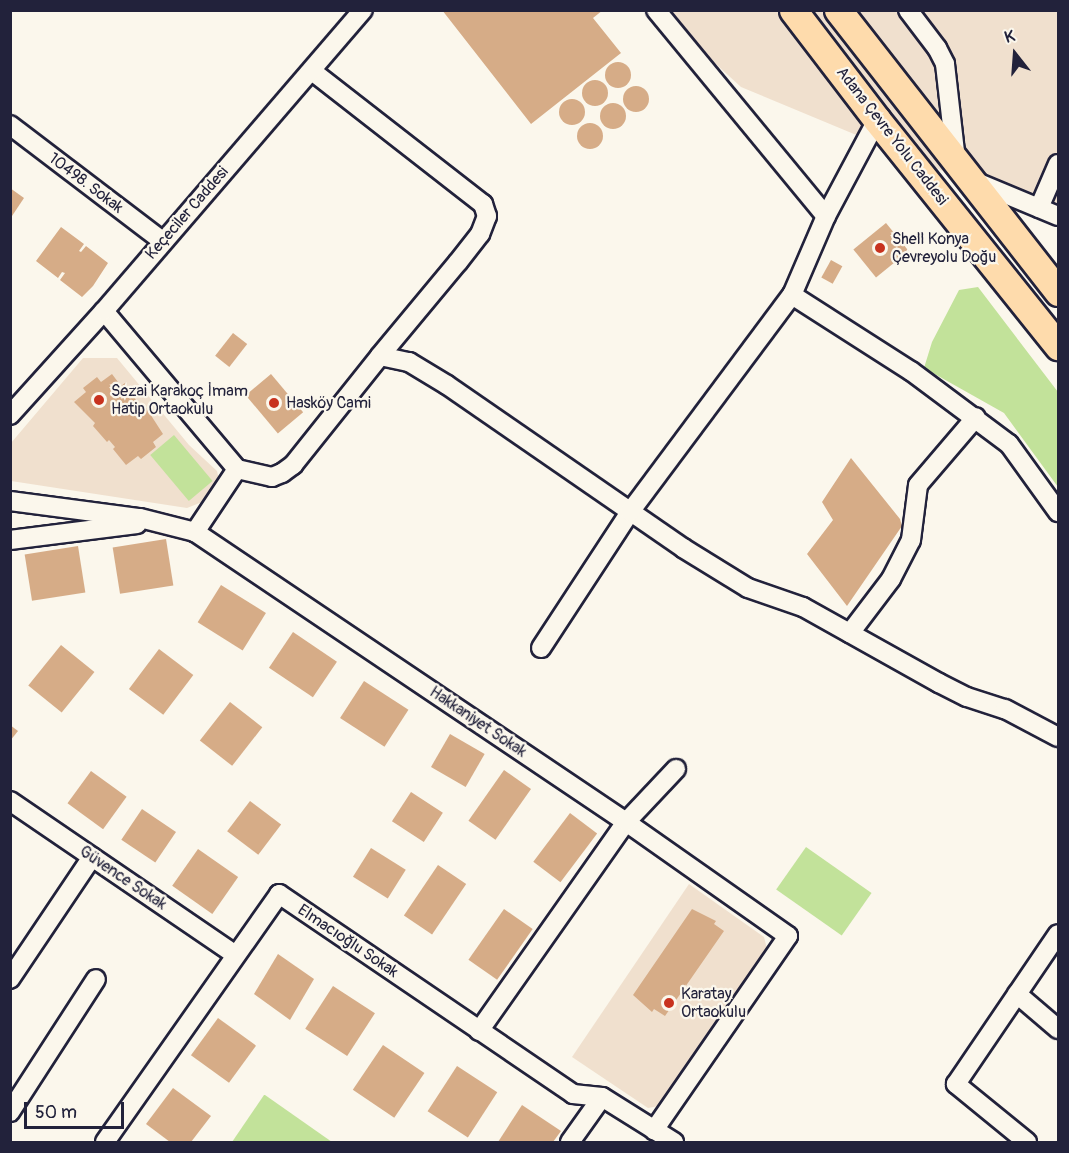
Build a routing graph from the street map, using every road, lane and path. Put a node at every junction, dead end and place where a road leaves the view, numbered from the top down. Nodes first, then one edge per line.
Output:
1 (656, 10) edge
2 (793, 10) edge
3 (837, 10) edge
4 (908, 10) edge
5 (361, 11) edge
6 (312, 71) junction
7 (877, 120) junction
8 (10, 125) edge
9 (956, 160) junction
10 (1059, 164) edge
11 (972, 181) junction
12 (1039, 208) junction
13 (826, 216) junction
14 (1059, 216) edge
15 (162, 241) junction
16 (1059, 292) edge
17 (792, 295) junction
18 (104, 311) junction
19 (1059, 346) edge
20 (380, 356) junction
21 (12, 410) edge
22 (976, 417) junction
23 (237, 470) junction
24 (10, 501) edge
25 (630, 512) junction
26 (1059, 512) edge
27 (160, 522) junction
28 (195, 532) junction
29 (10, 540) edge
30 (850, 633) junction
31 (541, 648) dead end
32 (1059, 737) edge
33 (676, 768) dead end
34 (10, 801) edge
35 (626, 822) junction
36 (92, 857) junction
37 (1059, 934) edge
38 (236, 955) junction
39 (10, 979) edge
40 (96, 979) dead end
41 (1017, 994) junction
42 (1059, 1029) edge
43 (479, 1030) junction
44 (602, 1097) junction
45 (10, 1112) edge
46 (654, 1130) junction
47 (105, 1143) edge
48 (570, 1143) edge
49 (674, 1143) edge
50 (1027, 1143) edge

1 - 13 street
2 - 7 highway, Adana Çevre Yolu Caddesi
3 - 9 highway
4 - 9 street
5 - 6 street, Keçeciler Caddesi
6 - 15 street, Keçeciler Caddesi
6 - 20 street
7 - 13 street
7 - 19 highway, Adana Çevre Yolu Caddesi
8 - 15 street, 10498. Sokak
9 - 11 highway
10 - 12 street
11 - 12 street
11 - 16 highway
12 - 14 street
13 - 17 street
15 - 18 street, Keçeciler Caddesi
17 - 22 street
17 - 25 street
18 - 21 street, Keçeciler Caddesi
18 - 23 street
20 - 23 street
20 - 25 street
22 - 26 street
22 - 30 street
23 - 28 street
24 - 27 street, Hakkaniyet Sokak
25 - 30 street
25 - 31 street
27 - 28 street, Hakkaniyet Sokak
27 - 29 street, Hakkaniyet Sokak
28 - 35 street, Hakkaniyet Sokak
30 - 32 street
33 - 35 street
34 - 36 street, Güvence Sokak
35 - 43 street
35 - 46 street, Hakkaniyet Sokak
36 - 38 street, Güvence Sokak
36 - 39 street
37 - 41 street
38 - 43 street, Elmacıoğlu Sokak
38 - 47 street, Elmacıoğlu Sokak
40 - 45 street
41 - 42 street
41 - 50 street
43 - 44 street, Elmacıoğlu Sokak
44 - 46 street, Elmacıoğlu Sokak
44 - 48 street
46 - 49 street, Elmacıoğlu Sokak

